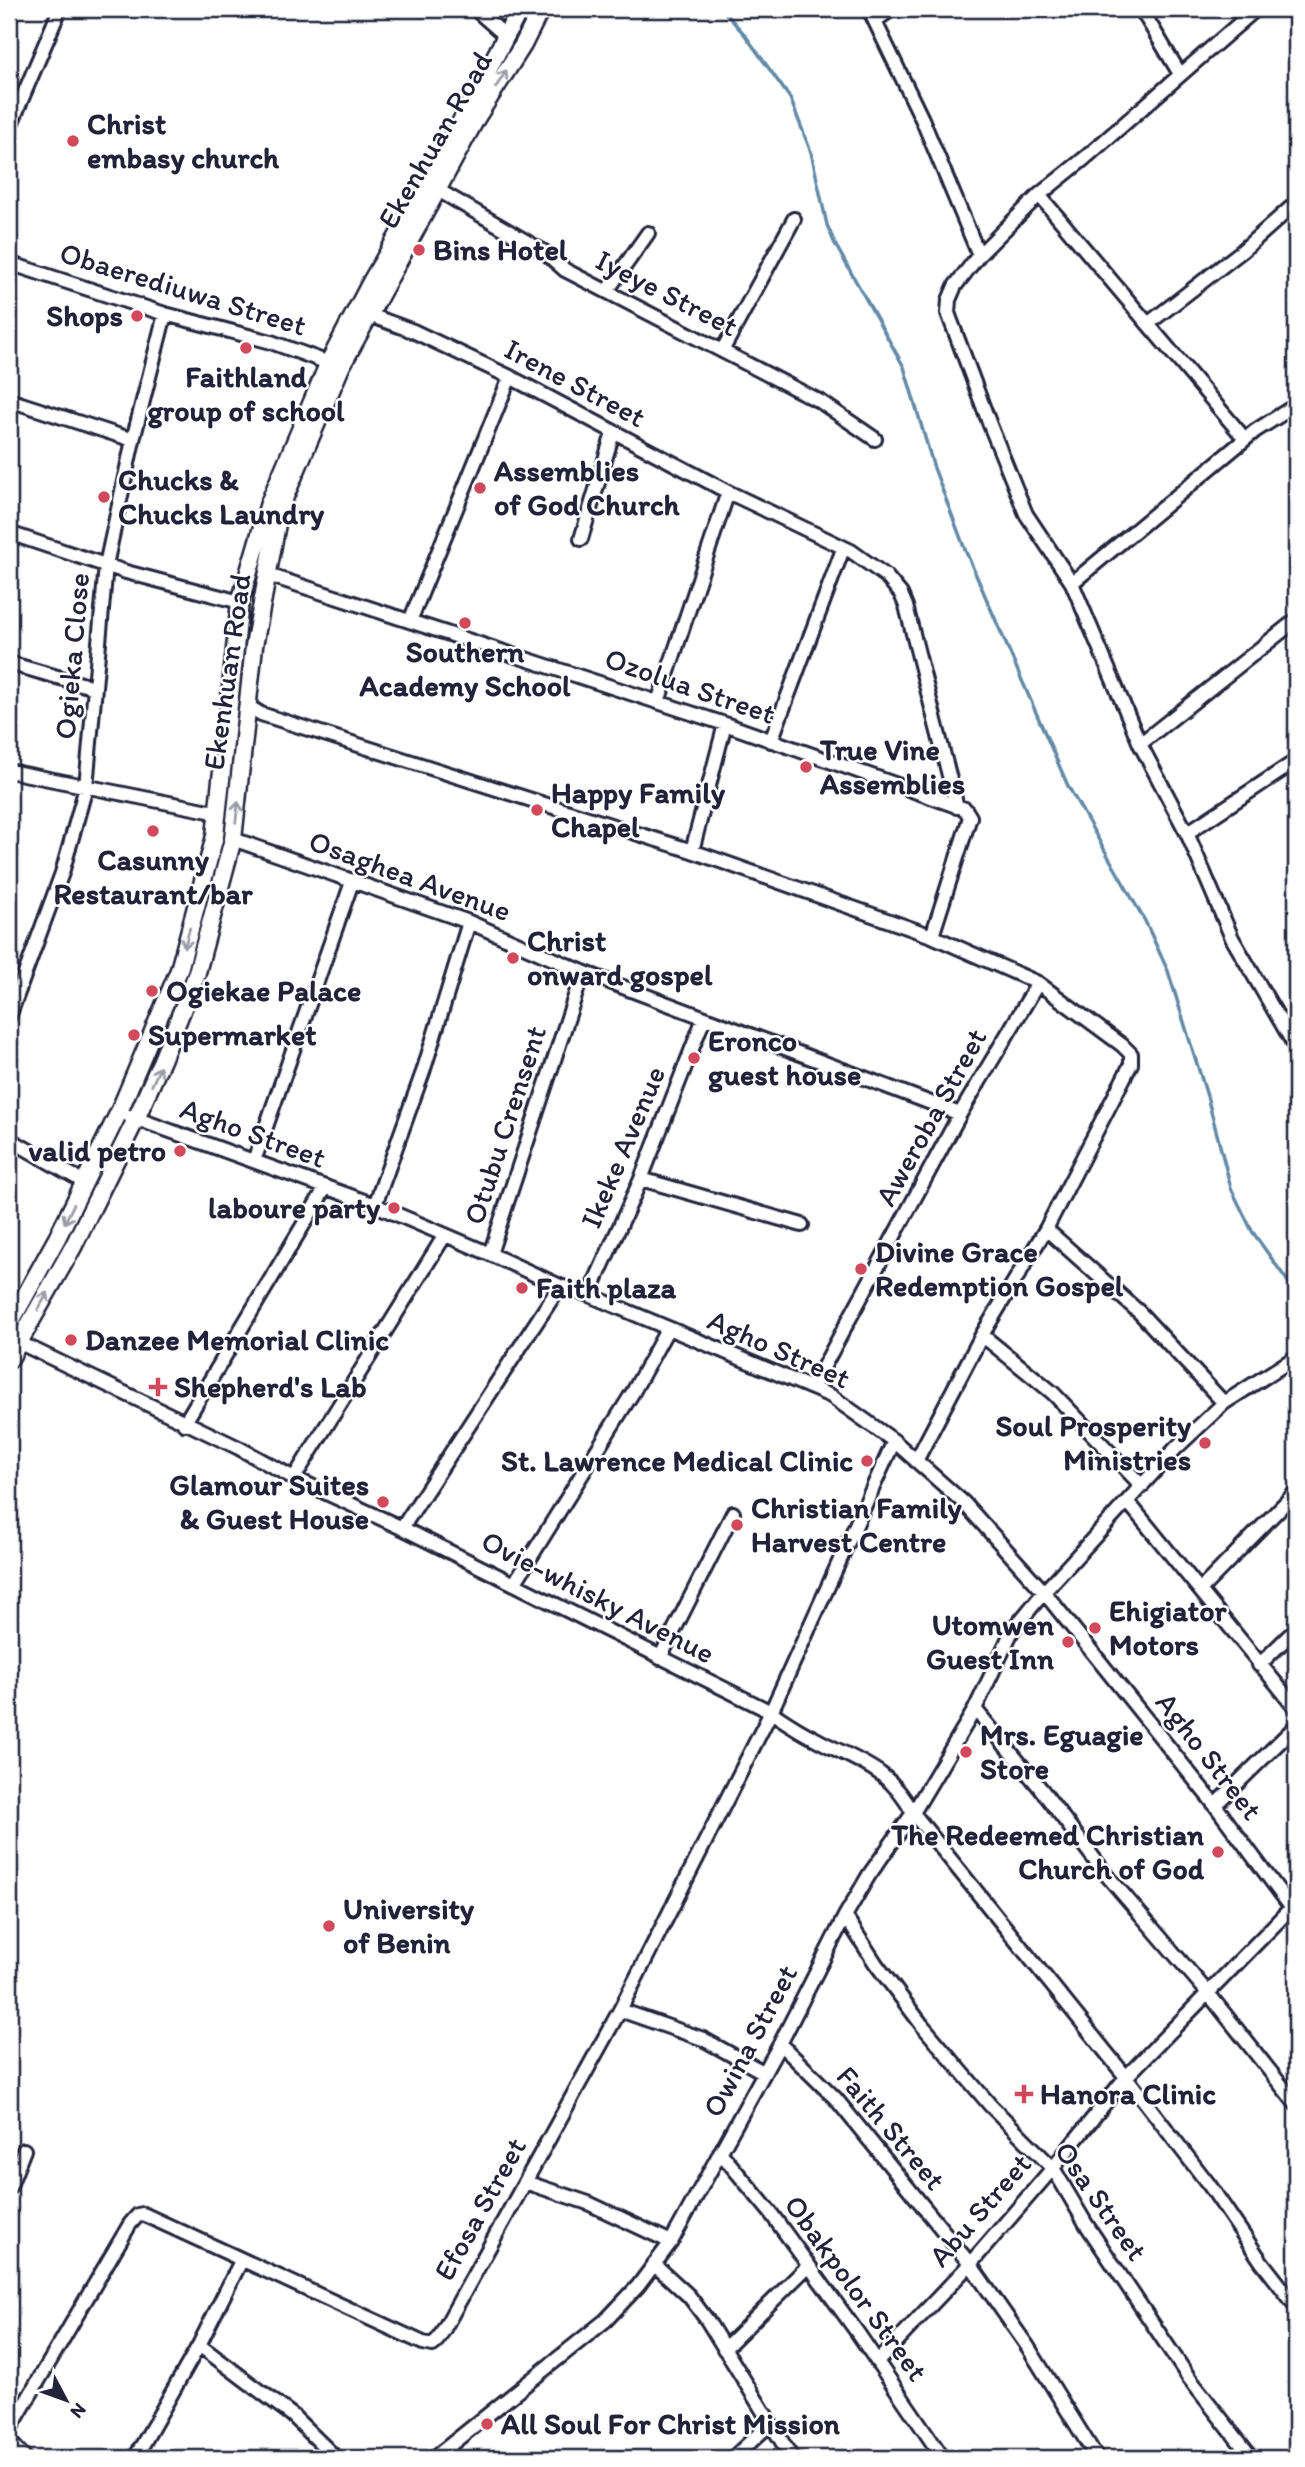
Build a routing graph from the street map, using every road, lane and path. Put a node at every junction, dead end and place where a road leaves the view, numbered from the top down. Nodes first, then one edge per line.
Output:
1 (61, 9) edge
2 (475, 9) edge
3 (520, 9) edge
4 (541, 9) edge
5 (892, 9) edge
6 (1141, 9) edge
7 (1256, 9) edge
8 (872, 14) edge
9 (507, 37) junction
10 (1180, 74) junction
11 (9, 129) edge
12 (438, 190) junction
13 (1040, 195) junction
14 (1296, 203) edge
15 (794, 219) dead end
16 (649, 233) dead end
17 (979, 255) junction
18 (9, 263) edge
19 (607, 291) junction
20 (362, 313) junction
21 (165, 314) junction
22 (1149, 323) junction
23 (722, 351) junction
24 (335, 365) junction
25 (510, 377) junction
26 (9, 400) edge
27 (1296, 405) edge
28 (613, 433) junction
29 (876, 439) dead end
30 (1245, 439) junction
31 (133, 440) junction
32 (728, 492) junction
33 (9, 533) edge
34 (581, 539) dead end
35 (842, 549) junction
36 (106, 565) junction
37 (268, 575) junction
38 (1072, 583) junction
39 (240, 603) junction
40 (1296, 620) edge
41 (410, 621) junction
42 (9, 663) edge
43 (96, 688) junction
44 (658, 702) junction
45 (248, 706) junction
46 (725, 724) junction
47 (771, 741) junction
48 (1140, 744) junction
49 (1296, 761) edge
50 (9, 771) edge
51 (86, 787) junction
52 (957, 807) junction
53 (219, 813) junction
54 (1187, 833) junction
55 (233, 839) junction
56 (692, 851) junction
57 (352, 882) junction
58 (469, 922) junction
59 (932, 936) junction
60 (583, 972) junction
61 (1038, 983) junction
62 (13, 995) edge
63 (9, 1017) edge
64 (704, 1018) junction
65 (1296, 1048) edge
66 (119, 1112) junction
67 (960, 1114) junction
68 (136, 1119) junction
69 (9, 1139) edge
70 (254, 1161) junction
71 (641, 1179) junction
72 (84, 1182) junction
73 (326, 1187) junction
74 (375, 1205) junction
75 (802, 1225) dead end
76 (1046, 1229) junction
77 (445, 1235) junction
78 (490, 1254) junction
79 (560, 1286) junction
80 (589, 1295) junction
81 (9, 1325) edge
82 (668, 1328) junction
83 (982, 1335) junction
84 (20, 1343) junction
85 (1296, 1357) edge
86 (9, 1360) edge
87 (812, 1388) junction
88 (1224, 1403) junction
89 (184, 1424) junction
90 (894, 1441) junction
91 (916, 1461) junction
92 (294, 1478) junction
93 (1142, 1486) junction
94 (1296, 1492) edge
95 (1128, 1502) junction
96 (733, 1513) dead end
97 (402, 1528) junction
98 (513, 1584) junction
99 (1200, 1590) junction
100 (1044, 1592) junction
101 (1296, 1629) edge
102 (660, 1658) junction
103 (1259, 1665) junction
104 (1296, 1708) edge
105 (975, 1709) junction
106 (771, 1712) junction
107 (1296, 1726) edge
108 (1215, 1805) junction
109 (913, 1813) junction
110 (1294, 1911) edge
111 (845, 1916) junction
112 (1208, 1993) junction
113 (620, 2010) junction
114 (779, 2044) junction
115 (763, 2072) junction
116 (1126, 2077) junction
117 (1296, 2104) edge
118 (24, 2150) dead end
119 (720, 2152) junction
120 (1053, 2168) junction
121 (525, 2182) junction
122 (9, 2188) edge
123 (671, 2242) junction
124 (241, 2261) junction
125 (654, 2264) junction
126 (970, 2264) junction
127 (808, 2266) junction
128 (1296, 2306) edge
129 (199, 2345) junction
130 (724, 2349) junction
131 (878, 2361) junction
132 (770, 2424) junction
133 (9, 2431) edge
134 (9, 2441) edge
135 (25, 2458) edge
136 (135, 2458) edge
137 (336, 2458) edge
138 (434, 2458) edge
139 (733, 2458) edge
140 (792, 2458) edge
141 (943, 2458) edge
142 (1097, 2458) edge
143 (1252, 2458) edge

1 - 11 street
2 - 9 street
3 - 9 main road, Ekenhuan Road
12 -> 4 main road, Ekenhuan Road
5 - 8 street
6 - 10 street
7 - 10 street
8 - 17 street
9 - 20 main road, Ekenhuan Road
10 - 13 street
12 - 19 street, Iyeye Street
12 - 20 main road, Ekenhuan Road
13 - 17 street
13 - 22 street
14 - 22 street
15 - 23 street
16 - 19 street
17 - 38 street
18 - 21 street, Obaerediuwa Street
19 - 23 street, Iyeye Street
20 - 24 main road, Ekenhuan Road
20 - 25 street, Irene Street
21 - 24 street, Obaerediuwa Street
21 - 31 street, Ogieka Close
22 - 30 street
23 - 29 street, Iyeye Street
24 - 37 main road, Ekenhuan Road
24 - 39 main road, Ekenhuan Road
25 - 28 street, Irene Street
25 - 41 street
26 - 31 street
27 - 30 street
28 - 32 street, Irene Street
28 - 34 street
30 - 38 street
31 - 36 street, Ogieka Close
32 - 35 street, Irene Street
32 - 44 street
33 - 36 street
35 - 47 street
35 - 52 street, Irene Street
36 - 39 street
36 - 43 street, Ogieka Close
37 - 41 street, Ozolua Street
37 - 45 main road, Ekenhuan Road
38 - 48 street
39 - 53 main road, Ekenhuan Road
40 - 48 street
41 - 44 street, Ozolua Street
42 - 43 street
43 - 51 street, Ogieka Close
44 - 46 street, Ozolua Street
55 -> 45 main road, Ekenhuan Road
45 - 56 street
46 - 47 street, Ozolua Street
46 - 56 street
47 - 52 street, Ozolua Street
48 - 54 street
49 - 54 street
50 - 51 street
51 - 53 street
51 - 62 street, Ogieka Close
52 - 59 street
53 -> 66 main road, Ekenhuan Road
54 - 65 street
55 - 57 street, Osaghea Avenue
68 -> 55 main road, Ekenhuan Road
56 - 59 street
57 - 58 street, Osaghea Avenue
57 - 70 street
58 - 60 street, Osaghea Avenue
58 - 74 street
59 - 61 street
60 - 64 street, Osaghea Avenue
60 - 78 street, Otubu Crensent
61 - 67 street, Aweroba Street
61 - 76 street
62 - 63 street, Ogieka Close
64 - 67 street, Osaghea Avenue
64 - 71 street, Ikeke Avenue
66 - 68 street, Agho Street
66 - 72 main road, Ekenhuan Road
67 - 87 street, Aweroba Street
68 - 70 street, Agho Street
84 -> 68 main road, Ekenhuan Road
69 - 72 street
70 - 73 street, Agho Street
71 - 75 street
71 - 80 street, Ikeke Avenue
72 -> 81 main road, Ekenhuan Road
73 - 74 street, Agho Street
73 - 89 street
74 - 77 street, Agho Street
76 - 83 street
76 - 88 street
77 - 78 street, Agho Street
77 - 92 street
78 - 79 street, Agho Street
79 - 80 street, Agho Street
79 - 97 street
80 - 82 street, Agho Street
82 - 87 street, Agho Street
82 - 98 street
83 - 91 street
83 - 93 street
84 - 86 main road, Ekenhuan Road
84 - 89 street, Ovie-whisky Avenue
85 - 88 street, Owina Street
87 - 90 street, Agho Street
88 - 93 street, Owina Street
89 - 92 street, Ovie-whisky Avenue
90 - 91 street, Agho Street
90 - 106 street, Efosa Street
91 - 100 street, Agho Street
92 - 97 street, Ovie-whisky Avenue
93 - 95 street, Owina Street
94 - 99 street
95 - 99 street
95 - 100 street, Owina Street
96 - 102 street
97 - 98 street, Ovie-whisky Avenue
98 - 102 street, Ovie-whisky Avenue
99 - 103 street
100 - 105 street, Owina Street
100 - 108 street, Agho Street
101 - 103 street
102 - 106 street, Ovie-whisky Avenue
103 - 104 street
105 - 109 street, Owina Street
105 - 112 street
106 - 109 street, Ovie-whisky Avenue
106 - 113 street, Efosa Street
107 - 108 street
108 - 110 street, Agho Street
109 - 111 street, Owina Street
109 - 116 street, Ovie-whisky Avenue
110 - 112 street, Abu Street
111 - 114 street, Owina Street
111 - 120 street, Osa Street
112 - 116 street, Abu Street
112 - 117 street
113 - 115 street
113 - 121 street, Efosa Street
114 - 115 street, Owina Street
114 - 126 street, Faith Street
115 - 119 street, Owina Street
116 - 120 street, Abu Street
116 - 128 street, Ovie-whisky Avenue
118 - 122 street
119 - 123 street, Owina Street
119 - 127 street, Obakpolor Street
120 - 126 street, Abu Street
120 - 143 street, Osa Street
121 - 123 street
121 - 124 street, Efosa Street
123 - 125 street, Owina Street
124 - 129 street
124 - 133 street
125 - 130 street
125 - 138 street, Owina Street
126 - 131 street, Abu Street
126 - 142 street, Faith Street
127 - 130 street
127 - 131 street, Obakpolor Street
129 - 136 street
129 - 137 street
130 - 132 street
131 - 141 street, Obakpolor Street
132 - 139 street
132 - 140 street
134 - 135 street

